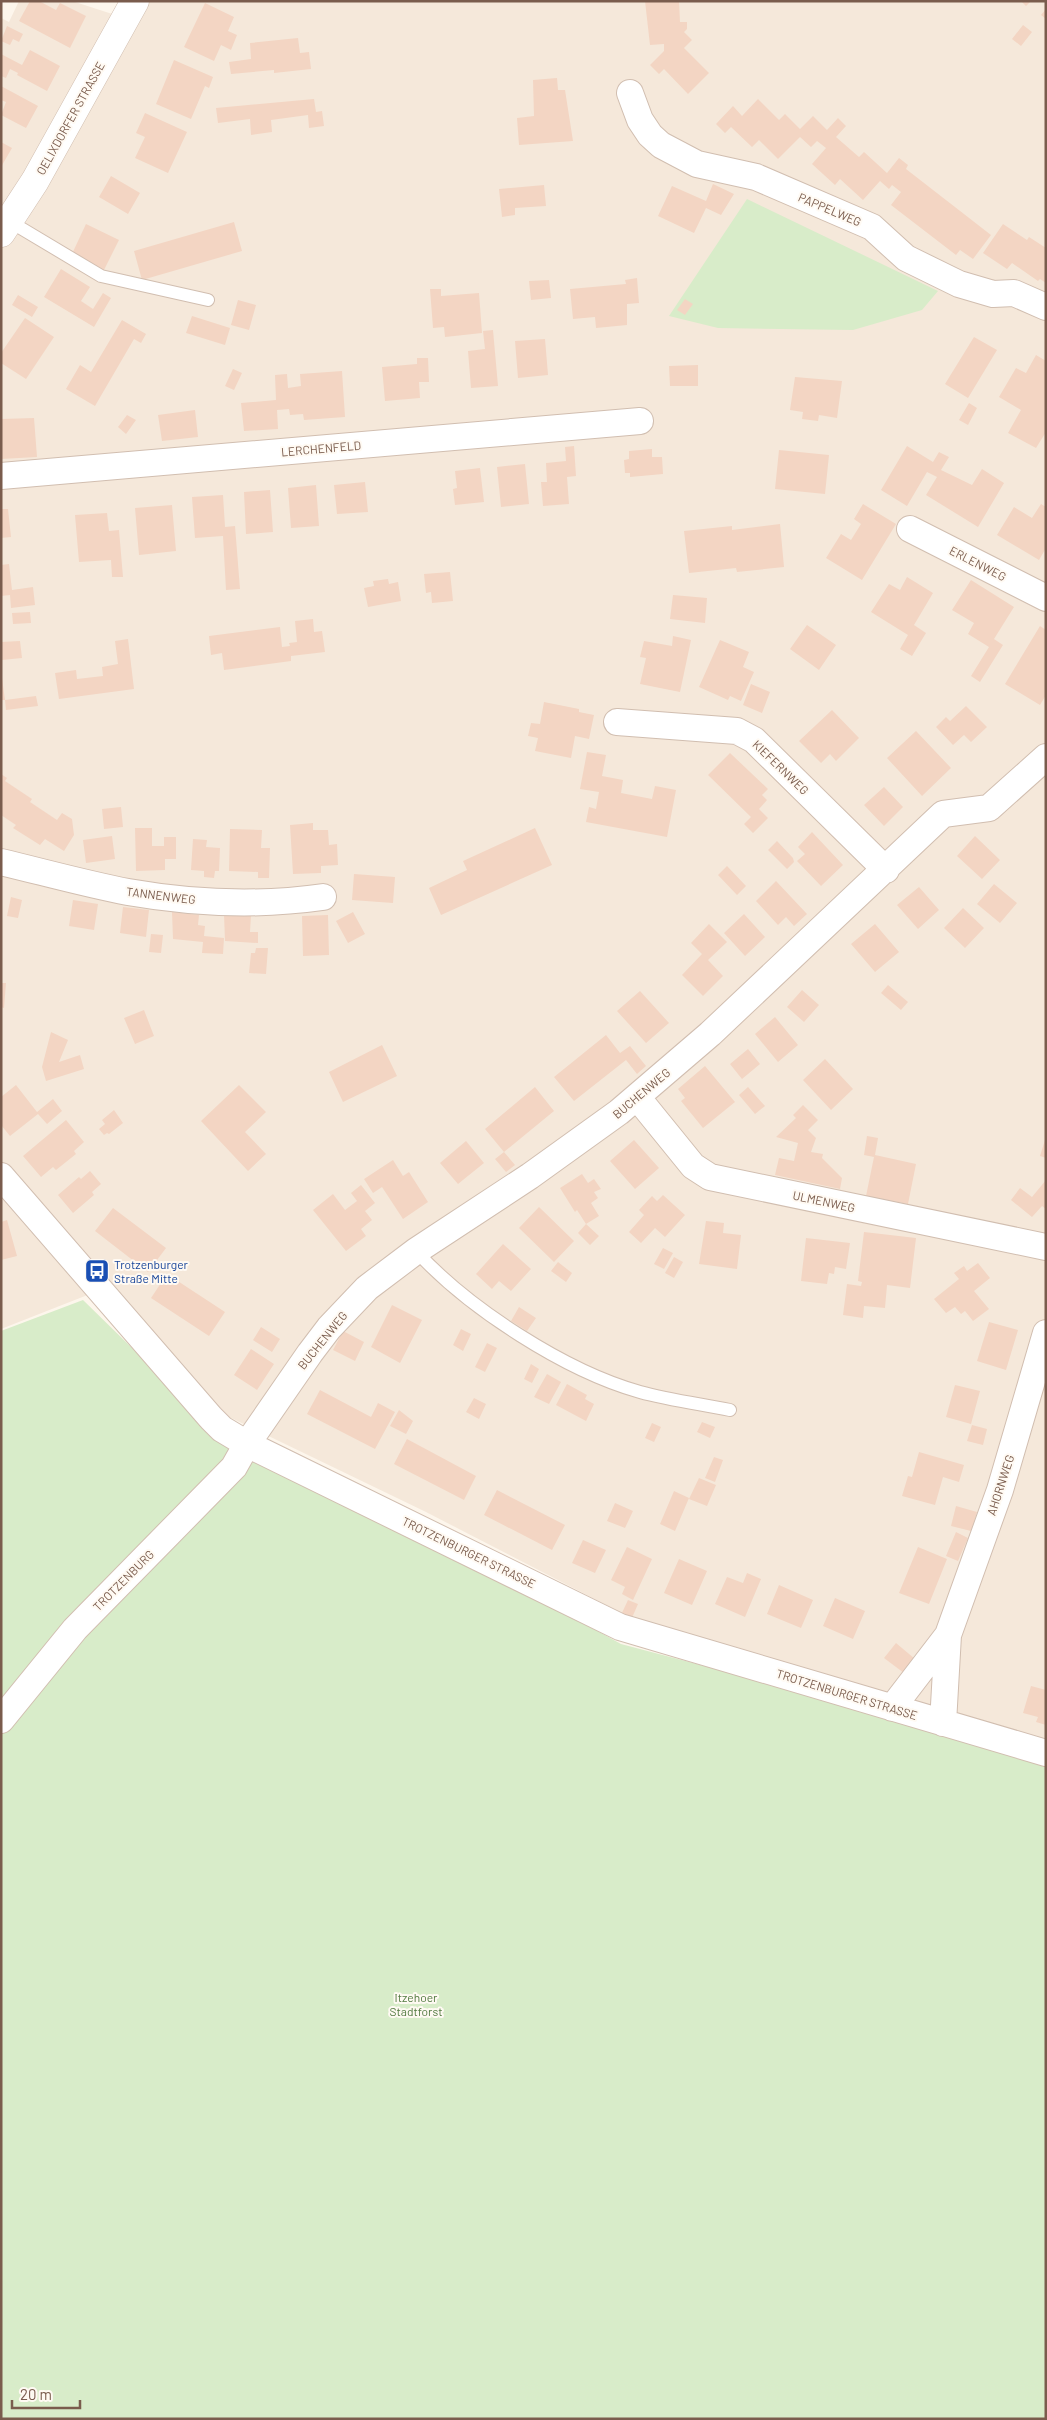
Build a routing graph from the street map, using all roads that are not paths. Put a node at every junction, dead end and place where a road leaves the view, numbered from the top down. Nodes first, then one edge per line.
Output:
1 (135, 1) edge
2 (630, 93) dead end
3 (5, 227) edge
4 (208, 300) dead end
5 (1046, 307) edge
6 (640, 421) dead end
7 (1, 476) edge
8 (910, 529) dead end
9 (1046, 598) edge
10 (617, 722) dead end
11 (1046, 758) edge
12 (1, 862) edge
13 (886, 870) junction
14 (323, 897) dead end
15 (637, 1097) junction
16 (1, 1176) edge
17 (1046, 1247) edge
18 (416, 1251) junction
19 (1046, 1333) edge
20 (730, 1410) dead end
21 (246, 1444) junction
22 (948, 1635) junction
23 (892, 1708) junction
24 (1, 1720) edge
25 (943, 1723) junction
26 (1046, 1754) edge

1 - 3 street, OELIXDORFER STRASSE
2 - 5 street, PAPPELWEG
3 - 4 lane
6 - 7 street, LERCHENFELD
8 - 9 street, ERLENWEG
10 - 13 street, KIEFERNWEG
11 - 13 street, BUCHENWEG
12 - 14 street, TANNENWEG
13 - 15 street, BUCHENWEG
15 - 17 street, ULMENWEG
15 - 18 street, BUCHENWEG
16 - 21 street, TROTZENBURGER STRASSE
18 - 20 lane
18 - 21 street, BUCHENWEG
19 - 22 street, AHORNWEG
21 - 23 street, TROTZENBURGER STRASSE
21 - 24 street, TROTZENBURG
22 - 23 street, AHORNWEG
22 - 25 street, AHORNWEG
23 - 25 street, TROTZENBURGER STRASSE
25 - 26 street, TROTZENBURGER STRASSE

